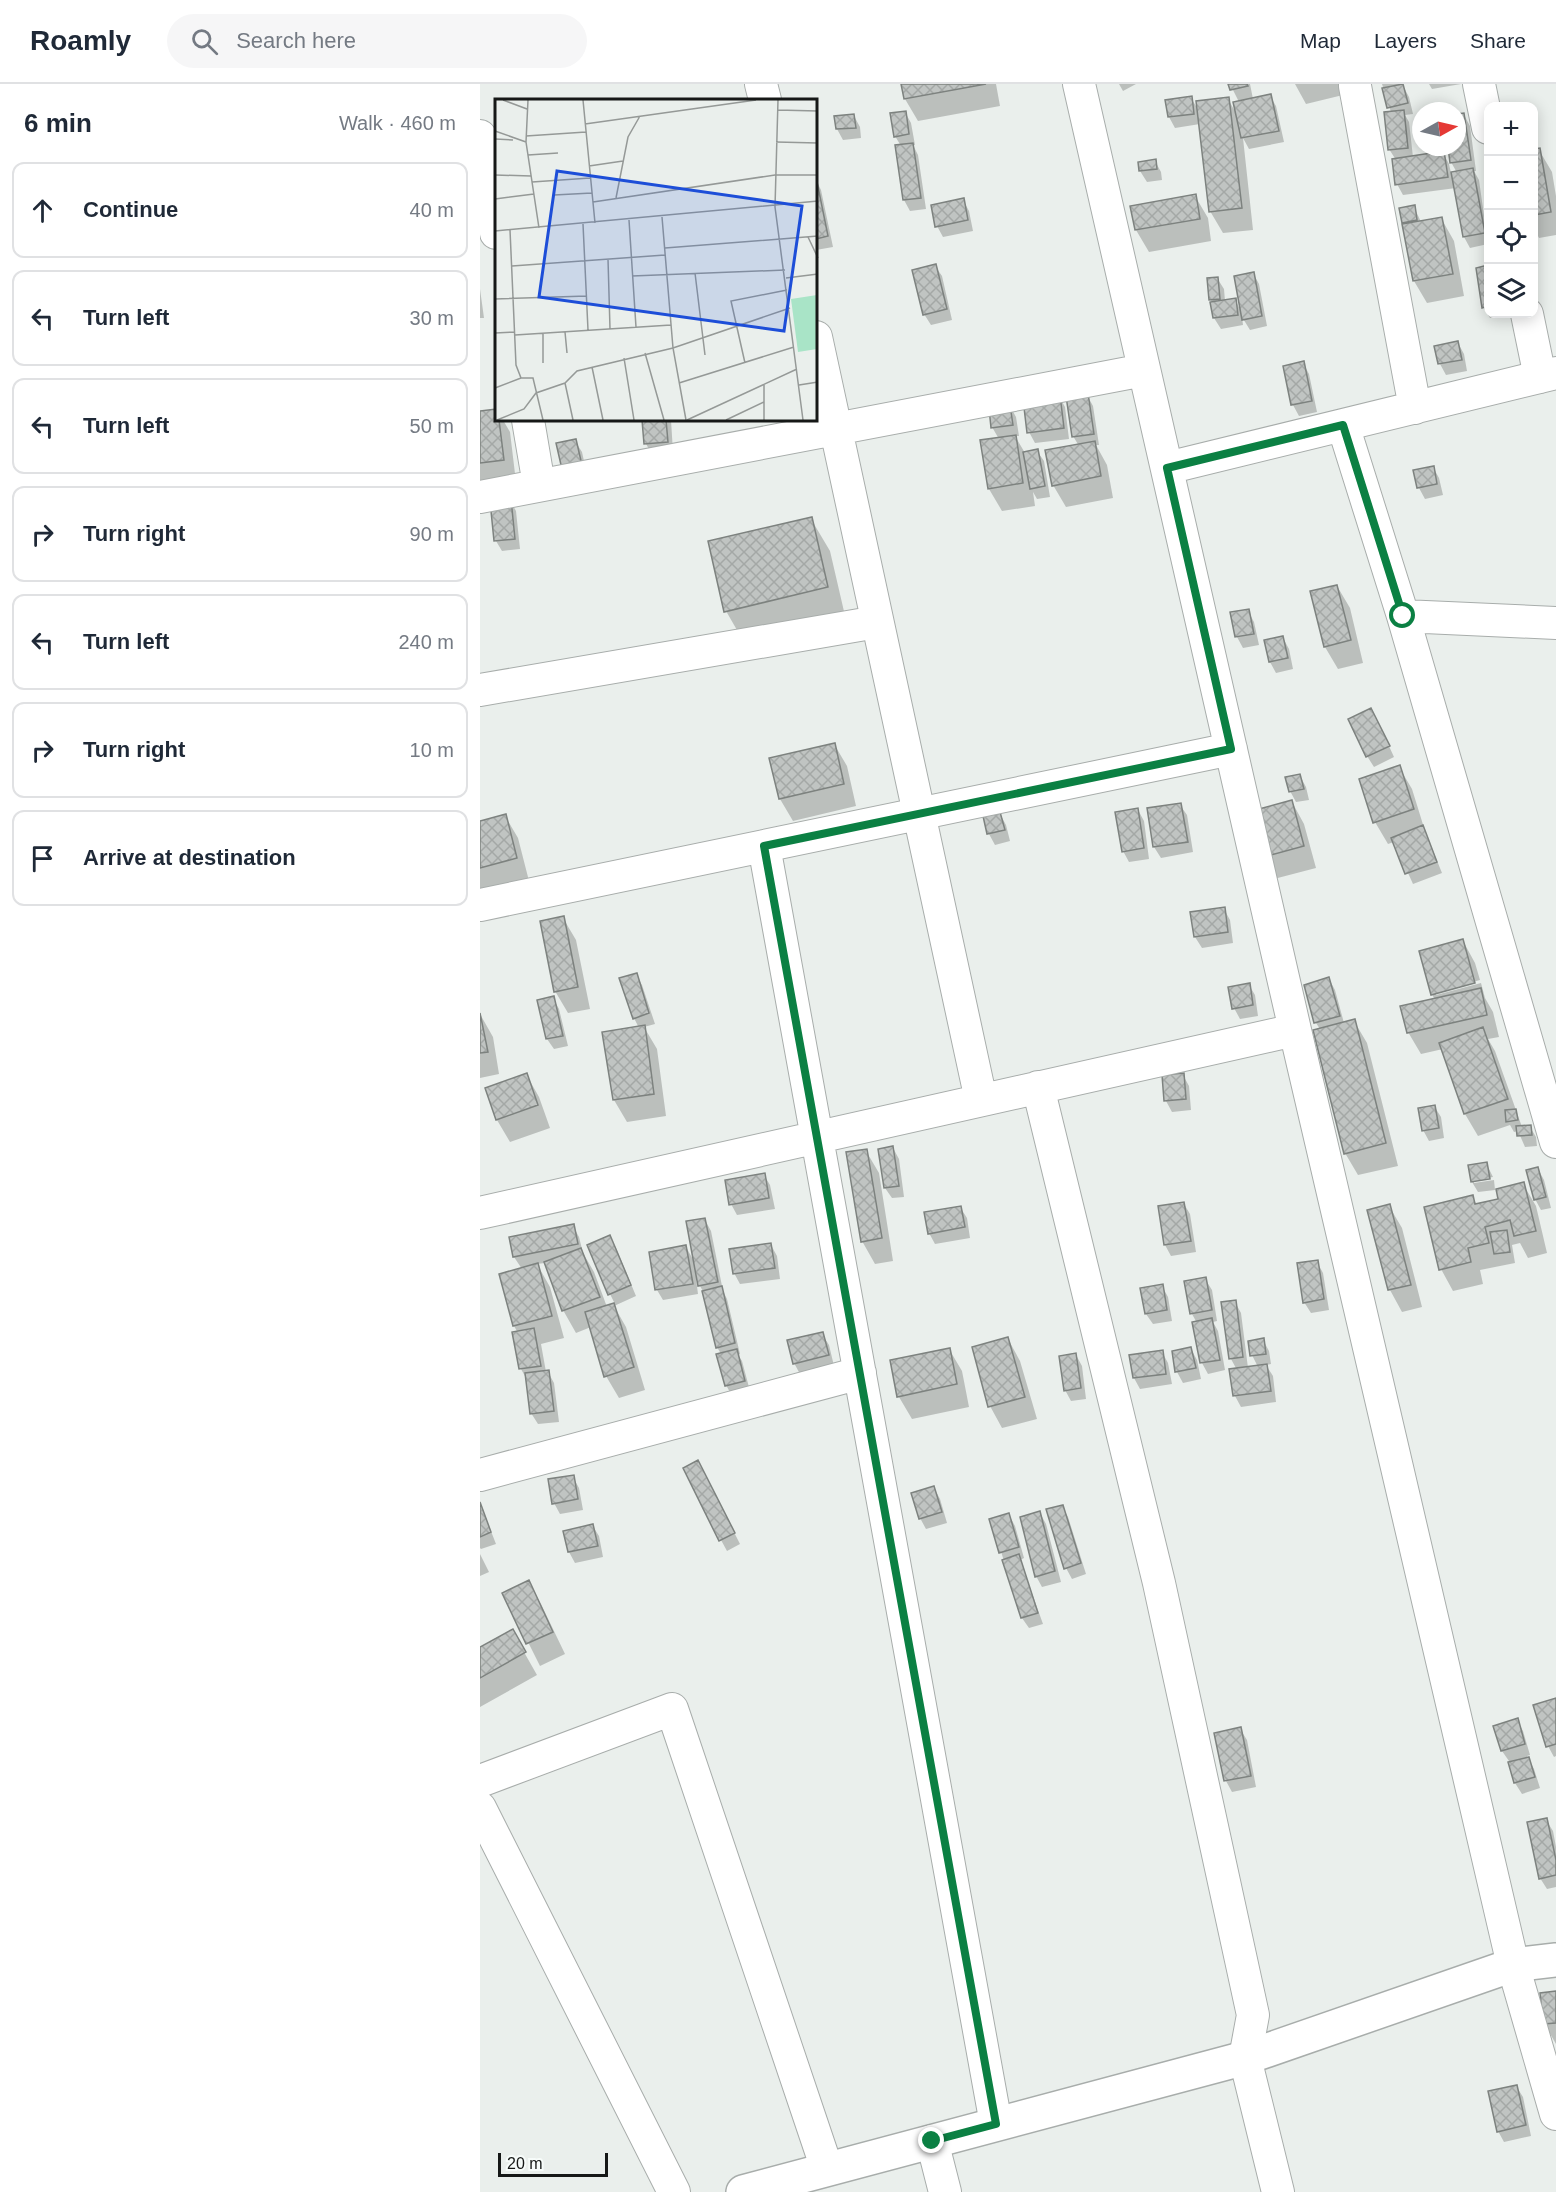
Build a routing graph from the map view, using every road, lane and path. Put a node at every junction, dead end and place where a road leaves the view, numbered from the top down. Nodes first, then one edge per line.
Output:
1 (761, 84) edge
2 (1079, 84) edge
3 (1479, 84) edge
4 (1355, 86) dead end
5 (765, 99) edge
6 (1484, 108) edge
7 (480, 136) edge
8 (495, 227) edge
9 (1528, 318) edge
10 (818, 346) edge
11 (1144, 370) junction
12 (1548, 375) edge
13 (1415, 408) junction
14 (528, 422) edge
15 (1343, 425) junction
16 (836, 429) junction
17 (1167, 468) junction
18 (539, 485) junction
19 (480, 497) edge
20 (1403, 616) junction
21 (877, 622) junction
22 (1556, 623) edge
23 (480, 690) edge
24 (1231, 749) junction
25 (919, 814) junction
26 (764, 846) junction
27 (480, 905) edge
28 (1294, 1030) junction
29 (1038, 1088) junction
30 (981, 1100) junction
31 (817, 1137) junction
32 (1556, 1142) edge
33 (480, 1213) edge
34 (860, 1373) junction
35 (480, 1475) edge
36 (480, 1781) edge
37 (480, 1808) edge
38 (1556, 1960) edge
39 (1513, 1965) junction
40 (1245, 2058) junction
41 (1556, 2114) edge
42 (996, 2124) junction
43 (932, 2141) junction
44 (827, 2169) junction
45 (674, 2192) edge
46 (743, 2192) edge
47 (945, 2192) edge
48 (1278, 2192) edge

1 - 5 street
2 - 11 street
3 - 6 street
4 - 13 street
7 - 8 street
9 - 12 street
10 - 16 street
11 - 16 street
11 - 17 street
12 - 13 street
13 - 15 street
14 - 18 street
15 - 17 street
15 - 20 street
16 - 18 street
16 - 21 street
17 - 24 street
18 - 19 street
20 - 22 street
20 - 32 street
21 - 23 street
21 - 25 street
24 - 25 street
24 - 28 street
25 - 26 street
25 - 30 street
26 - 27 street
26 - 31 street
28 - 29 street
28 - 39 street
29 - 30 street
29 - 40 street
30 - 31 street
31 - 33 street
31 - 34 street
34 - 35 street
34 - 42 street
36 - 44 street
37 - 45 street
38 - 39 street
39 - 40 street
39 - 41 street
40 - 42 street
40 - 48 street
42 - 43 street
43 - 44 street
43 - 47 street
44 - 46 street

